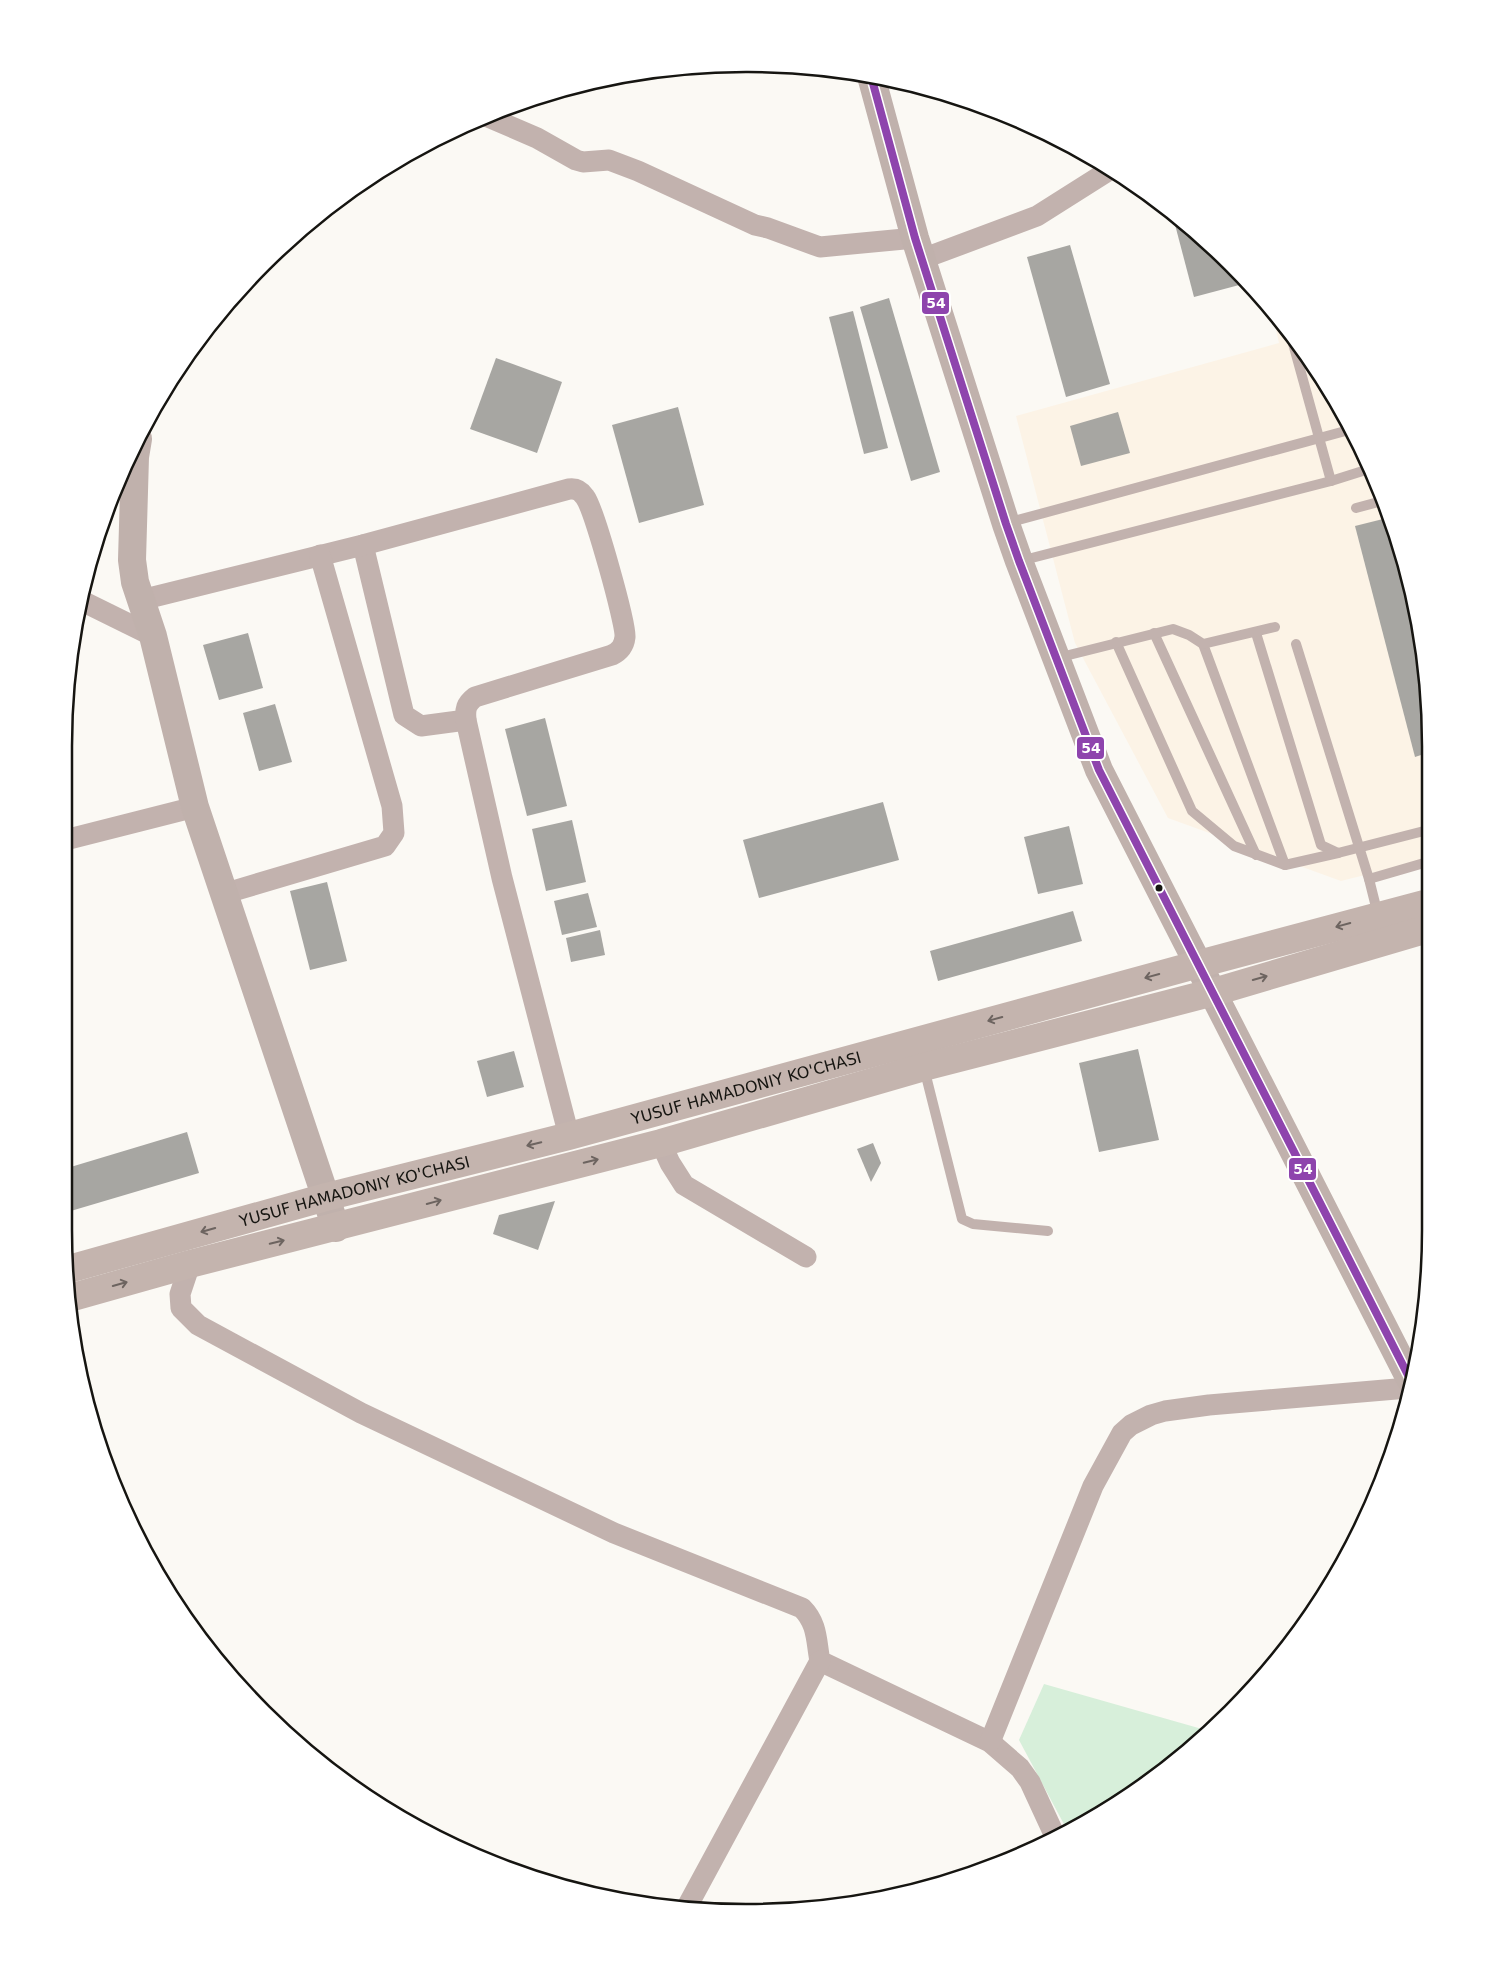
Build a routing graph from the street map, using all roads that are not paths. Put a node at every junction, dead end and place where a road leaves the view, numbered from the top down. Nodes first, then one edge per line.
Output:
1 (873, 84) edge
2 (497, 121) edge
3 (1103, 174) edge
4 (919, 248) junction
5 (1296, 356) edge
6 (1343, 432) edge
7 (1319, 439) junction
8 (136, 463) edge
9 (1362, 471) edge
10 (1331, 481) junction
11 (1375, 503) edge
12 (1356, 508) dead end
13 (1006, 524) junction
14 (363, 545) junction
15 (320, 555) junction
16 (1019, 561) junction
17 (141, 600) junction
18 (88, 604) edge
19 (1275, 626) dead end
20 (1154, 633) junction
21 (1256, 633) junction
22 (153, 636) junction
23 (1116, 642) junction
24 (1203, 644) junction
25 (1296, 644) dead end
26 (1056, 659) junction
27 (466, 720) junction
28 (195, 807) junction
29 (1422, 831) edge
30 (72, 838) edge
31 (1359, 849) junction
32 (1338, 853) junction
33 (1256, 854) junction
34 (1422, 864) edge
35 (1285, 865) junction
36 (1369, 879) junction
37 (223, 894) junction
38 (1422, 905) edge
39 (1378, 916) junction
40 (1422, 931) edge
41 (1199, 964) junction
42 (1214, 992) junction
43 (924, 1067) junction
44 (569, 1136) junction
45 (661, 1143) junction
46 (326, 1197) junction
47 (336, 1228) junction
48 (1048, 1231) dead end
49 (806, 1257) dead end
50 (190, 1264) junction
51 (74, 1268) edge
52 (76, 1296) edge
53 (1407, 1372) edge
54 (1403, 1388) edge
55 (820, 1662) junction
56 (990, 1742) junction
57 (1048, 1833) edge
58 (690, 1902) edge

1 - 4 main road
2 - 4 street
3 - 4 street
4 - 13 main road
5 - 7 lane
6 - 7 lane
7 - 10 lane
7 - 13 lane
8 - 17 main road
9 - 10 lane
10 - 16 lane
11 - 12 lane
13 - 16 main road
14 - 15 street
14 - 27 street
14 - 27 street
15 - 17 street
15 - 37 street
16 - 26 main road
17 - 22 main road
18 - 22 street
19 - 21 lane
20 - 23 lane
20 - 24 lane
20 - 33 lane
21 - 24 lane
21 - 32 lane
22 - 28 main road
23 - 26 lane
23 - 33 lane
24 - 35 lane
25 - 31 lane
26 - 41 main road
27 - 44 street
28 - 30 street
28 - 37 main road
29 - 31 lane
31 - 32 lane
31 - 36 lane
32 - 35 lane
33 - 35 lane
34 - 36 lane
36 - 39 lane
37 - 46 main road
38 - 39 main road, YUSUF HAMADONIY KO'CHASI
39 -> 41 main road, YUSUF HAMADONIY KO'CHASI
42 -> 40 main road, YUSUF HAMADONIY KO'CHASI
41 - 42 main road
41 -> 44 main road, YUSUF HAMADONIY KO'CHASI
42 - 43 main road, YUSUF HAMADONIY KO'CHASI
42 - 53 main road
43 - 45 main road, YUSUF HAMADONIY KO'CHASI
43 - 48 lane
44 -> 46 main road, YUSUF HAMADONIY KO'CHASI
47 -> 45 main road, YUSUF HAMADONIY KO'CHASI
45 - 49 street
46 - 47 main road
46 -> 51 main road, YUSUF HAMADONIY KO'CHASI
50 -> 47 main road, YUSUF HAMADONIY KO'CHASI
52 -> 50 main road, YUSUF HAMADONIY KO'CHASI
50 - 55 street
54 - 56 street
55 - 56 street
55 - 58 street
56 - 57 street

